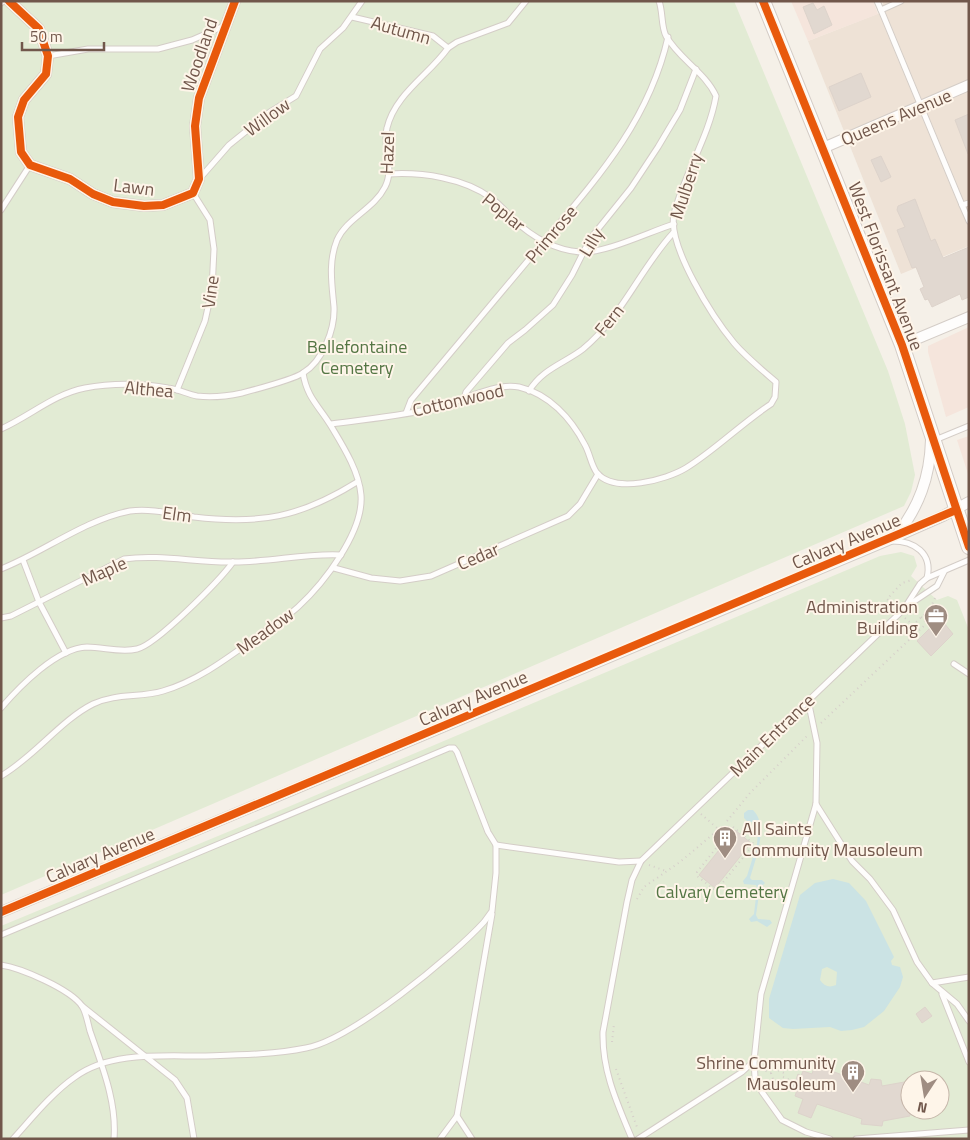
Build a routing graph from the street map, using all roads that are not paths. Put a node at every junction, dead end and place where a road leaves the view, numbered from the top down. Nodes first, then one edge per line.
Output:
1 (9, 1) edge
2 (235, 1) edge
3 (362, 1) edge
4 (526, 1) edge
5 (659, 1) edge
6 (763, 1) edge
7 (877, 1) edge
8 (901, 1) edge
9 (881, 10) junction
10 (352, 17) junction
11 (225, 26) junction
12 (668, 37) junction
13 (448, 48) junction
14 (48, 56) junction
15 (696, 69) junction
16 (969, 86) edge
17 (921, 106) junction
18 (823, 148) junction
19 (30, 165) junction
20 (389, 174) junction
21 (199, 179) junction
22 (193, 193) junction
23 (969, 203) edge
24 (962, 206) junction
25 (1, 210) edge
26 (969, 221) edge
27 (674, 224) junction
28 (673, 233) junction
29 (544, 241) junction
30 (584, 252) junction
31 (969, 317) edge
32 (902, 346) junction
33 (303, 373) junction
34 (177, 390) junction
35 (529, 391) junction
36 (464, 398) junction
37 (406, 413) junction
38 (330, 424) junction
39 (969, 426) edge
40 (1, 429) edge
41 (932, 436) junction
42 (598, 474) junction
43 (358, 482) junction
44 (969, 502) edge
45 (956, 510) junction
46 (891, 539) junction
47 (969, 547) edge
48 (341, 554) junction
49 (23, 560) junction
50 (969, 560) edge
51 (233, 562) junction
52 (334, 568) junction
53 (1, 569) edge
54 (944, 572) junction
55 (927, 578) junction
56 (39, 602) junction
57 (904, 609) junction
58 (1, 618) edge
59 (66, 653) junction
60 (954, 664) dead end
61 (969, 674) edge
62 (808, 700) junction
63 (1, 708) edge
64 (1, 776) edge
65 (816, 804) junction
66 (496, 845) junction
67 (641, 861) junction
68 (492, 911) junction
69 (1, 912) edge
70 (1, 935) edge
71 (1, 965) edge
72 (969, 977) edge
73 (932, 983) junction
74 (942, 993) junction
75 (82, 1006) junction
76 (969, 1021) edge
77 (147, 1057) junction
78 (754, 1061) junction
79 (969, 1062) edge
80 (101, 1063) junction
81 (457, 1116) junction
82 (969, 1130) edge
83 (639, 1138) edge
84 (13, 1139) edge
85 (114, 1139) edge
86 (194, 1139) edge
87 (440, 1139) edge
88 (472, 1139) edge
89 (632, 1139) edge
90 (830, 1139) edge
91 (856, 1139) edge

1 - 14 street
2 - 11 street, Woodland
3 - 10 lane, Willow
4 - 13 lane, Hazel
5 - 12 lane, Mulberry
6 - 18 main road, West Florissant Avenue
7 - 9 lane
8 - 9 lane
9 - 17 lane
10 - 13 lane, Autumn
10 - 21 lane, Willow
11 - 14 lane
11 - 21 street, Woodland
12 - 15 lane, Mulberry
12 - 29 lane, Primrose
13 - 20 lane, Hazel
14 - 19 street
15 - 27 lane, Mulberry
15 - 30 lane, Lilly
16 - 17 street, Queens Avenue
17 - 18 street, Queens Avenue
17 - 24 lane
18 - 32 main road, West Florissant Avenue
19 - 22 street, Lawn
19 - 25 lane
20 - 29 lane, Poplar
20 - 33 lane, Hazel
21 - 22 street
22 - 34 lane, Vine
23 - 24 lane
24 - 26 lane
27 - 28 lane, Mulberry
27 - 30 lane, Poplar
28 - 35 lane, Fern
28 - 42 lane, Mulberry
29 - 30 lane, Poplar
29 - 37 lane, Primrose
30 - 36 lane, Lilly
31 - 32 street
32 - 41 main road, West Florissant Avenue
33 - 34 lane, Althea
33 - 38 lane, Meadow
34 - 40 lane, Althea
35 - 36 lane, Cottonwood
35 - 42 lane, Cottonwood
36 - 37 lane, Cottonwood
37 - 38 lane, Cottonwood
38 - 43 lane, Meadow
39 - 41 lane
41 - 45 main road, West Florissant Avenue
41 - 46 street, Calvary Avenue
42 - 52 lane, Cedar
43 - 48 lane, Meadow
43 - 49 lane, Elm
44 - 45 street, Calvary Avenue
45 - 46 street, Calvary Avenue
45 - 47 main road, West Florissant Avenue
46 - 55 lane
46 - 69 street, Calvary Avenue
48 - 51 lane, Maple
48 - 52 lane, Meadow
49 - 53 lane, Elm
49 - 56 lane
50 - 54 lane, Main Entrance
51 - 56 lane, Maple
51 - 59 lane
52 - 64 lane, Meadow
54 - 55 lane, Main Entrance
54 - 57 lane, Main Entrance
55 - 57 lane, Main Entrance
56 - 58 lane, Maple
56 - 59 lane
57 - 62 lane, Main Entrance
59 - 63 lane
60 - 61 lane
62 - 65 lane
62 - 67 lane, Main Entrance
65 - 73 lane
65 - 78 lane
66 - 67 lane
66 - 68 lane
66 - 70 lane
67 - 89 lane
68 - 77 lane
68 - 81 lane
71 - 75 lane
72 - 73 lane
73 - 74 lane
74 - 76 lane
74 - 79 lane
75 - 77 lane
75 - 80 lane
77 - 80 lane
77 - 86 lane
78 - 83 lane
78 - 90 lane
80 - 84 lane
80 - 85 lane
81 - 87 lane
81 - 88 lane
82 - 91 lane

